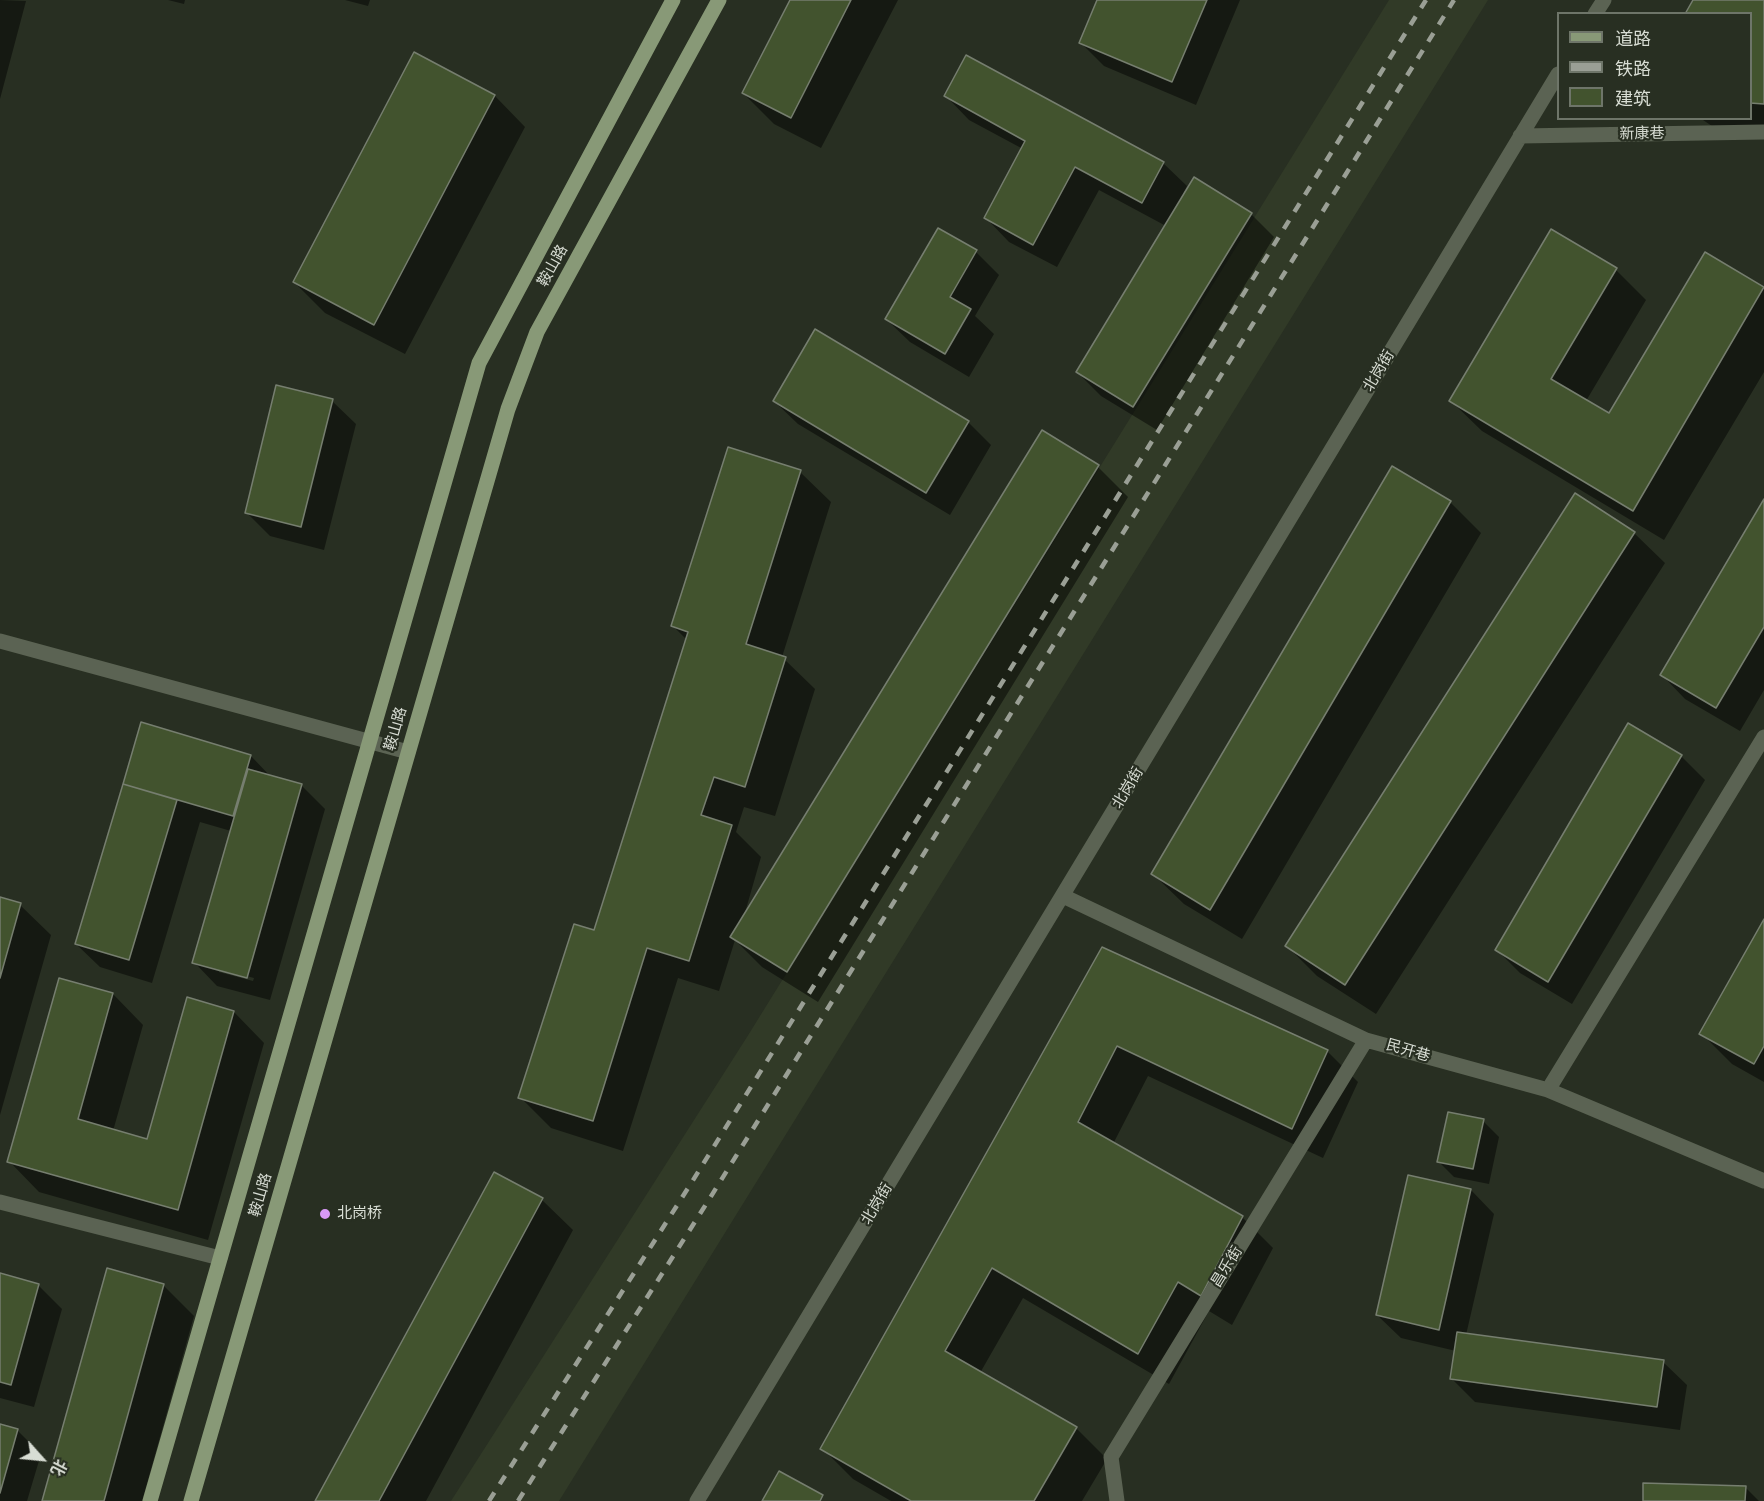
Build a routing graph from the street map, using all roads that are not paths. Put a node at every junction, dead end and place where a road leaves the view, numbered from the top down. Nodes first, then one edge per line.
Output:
1 (719, 0) edge
2 (672, 2) edge
3 (1557, 76) edge
4 (1764, 132) edge
5 (1520, 136) junction
6 (0, 641) edge
7 (1764, 737) edge
8 (370, 741) junction
9 (408, 752) junction
10 (1063, 896) junction
11 (1366, 1040) junction
12 (1548, 1090) junction
13 (1764, 1181) edge
14 (0, 1202) edge
15 (220, 1258) junction
16 (150, 1501) edge
17 (191, 1501) edge
18 (697, 1501) edge
19 (1117, 1501) edge

1 - 9 main road, 鞍山路
2 - 8 main road, 鞍山路
3 - 5 street, 北岗街
4 - 5 street, 新康巷
5 - 10 street, 北岗街
6 - 8 street
7 - 12 street
8 - 9 street
8 - 15 main road, 鞍山路
9 - 17 main road, 鞍山路
10 - 11 street, 民开巷
10 - 18 street, 北岗街
11 - 12 street, 民开巷
11 - 19 street, 昌乐街
12 - 13 street, 民开巷
14 - 15 street
15 - 16 main road, 鞍山路

